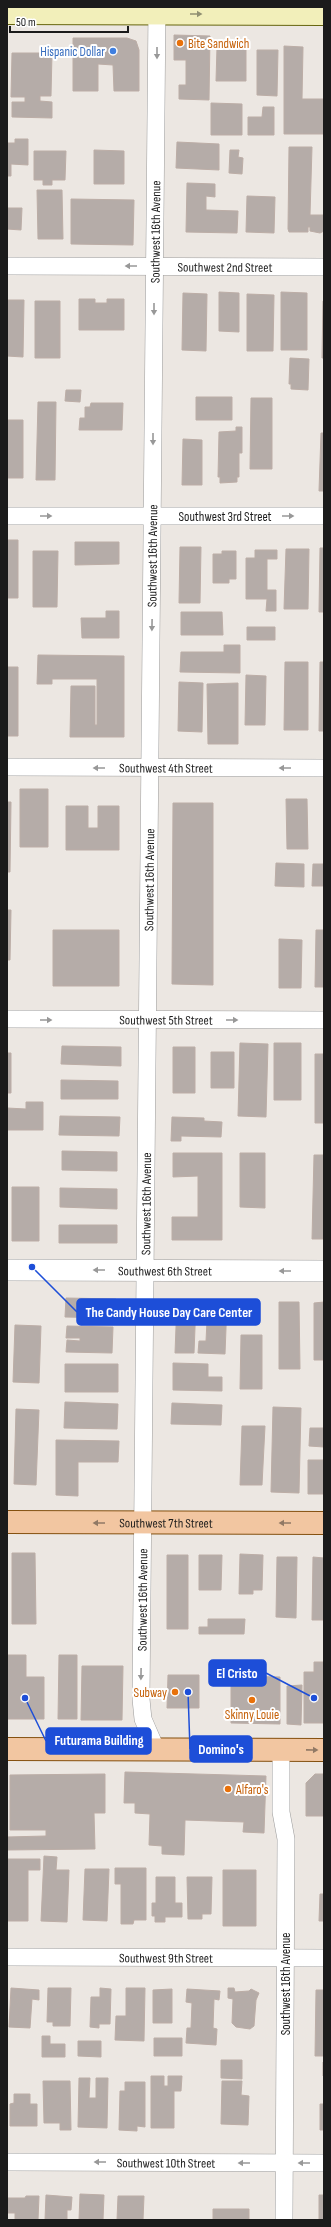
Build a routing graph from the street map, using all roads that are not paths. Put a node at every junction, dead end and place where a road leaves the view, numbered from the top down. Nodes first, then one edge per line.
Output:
1 (157, 10) edge
2 (7, 13) edge
3 (324, 14) edge
4 (7, 266) edge
5 (154, 266) junction
6 (324, 267) edge
7 (7, 516) edge
8 (153, 516) junction
9 (324, 516) edge
10 (7, 767) edge
11 (150, 768) junction
12 (324, 768) edge
13 (7, 1019) edge
14 (147, 1020) junction
15 (324, 1020) edge
16 (7, 1270) edge
17 (145, 1270) junction
18 (324, 1271) edge
19 (7, 1522) edge
20 (143, 1523) junction
21 (324, 1523) edge
22 (7, 1749) edge
23 (156, 1749) junction
24 (281, 1749) junction
25 (324, 1750) edge
26 (7, 1957) edge
27 (286, 1958) junction
28 (324, 1958) edge
29 (7, 2162) edge
30 (284, 2163) junction
31 (324, 2163) edge
32 (284, 2220) edge

1 - 2 main road
1 -> 3 main road
1 -> 5 street, Southwest 16th Avenue
5 -> 4 street, Southwest 2nd Street
5 - 6 street, Southwest 2nd Street
5 -> 8 street, Southwest 16th Avenue
7 -> 8 street, Southwest 3rd Street
8 -> 9 street, Southwest 3rd Street
8 -> 11 street, Southwest 16th Avenue
11 -> 10 street, Southwest 4th Street
12 -> 11 street, Southwest 4th Street
11 - 14 street, Southwest 16th Avenue
13 -> 14 street, Southwest 5th Street
14 -> 15 street, Southwest 5th Street
14 - 17 street, Southwest 16th Avenue
17 -> 16 street, Southwest 6th Street
18 -> 17 street, Southwest 6th Street
17 - 20 street, Southwest 16th Avenue
20 -> 19 main road, Southwest 7th Street
21 -> 20 main road, Southwest 7th Street
20 -> 23 street, Southwest 16th Avenue
22 - 23 main road
23 - 24 main road
24 -> 25 main road
24 - 27 street, Southwest 16th Avenue
26 - 27 street, Southwest 9th Street
27 - 28 street, Southwest 9th Street
27 - 30 street, Southwest 16th Avenue
30 -> 29 street, Southwest 10th Street
31 -> 30 street, Southwest 10th Street
30 - 32 street, Southwest 16th Avenue

